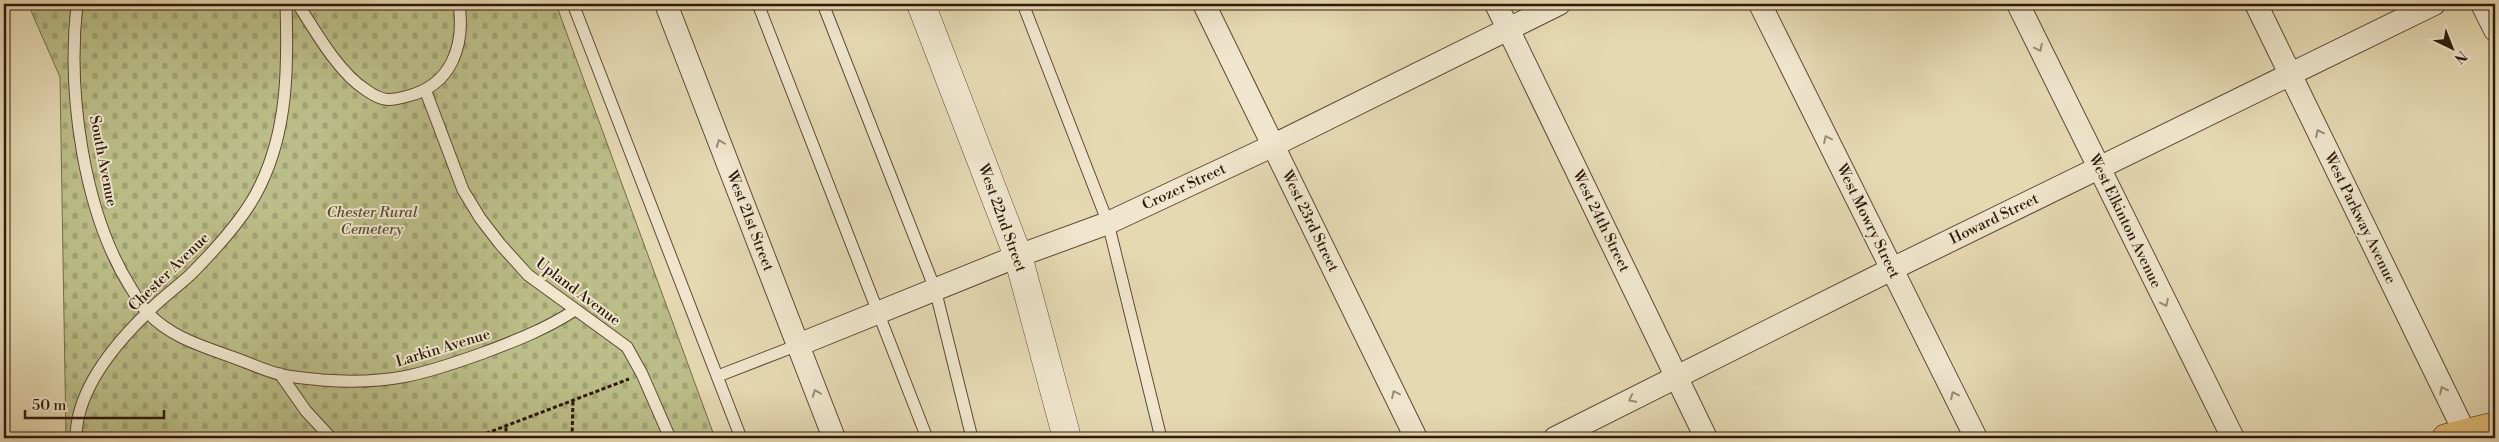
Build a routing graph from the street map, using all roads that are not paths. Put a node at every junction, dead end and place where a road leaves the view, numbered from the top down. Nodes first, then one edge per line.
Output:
1 (77, 4) edge
2 (286, 4) edge
3 (298, 4) edge
4 (459, 4) edge
5 (573, 4) edge
6 (666, 4) edge
7 (758, 4) edge
8 (823, 4) edge
9 (921, 4) edge
10 (1023, 4) edge
11 (1204, 4) edge
12 (1496, 4) edge
13 (1560, 4) edge
14 (1760, 4) edge
15 (2018, 4) edge
16 (2256, 4) edge
17 (2434, 4) edge
18 (2482, 4) edge
19 (1508, 29) junction
20 (2495, 30) edge
21 (2291, 75) junction
22 (426, 92) junction
23 (1272, 146) junction
24 (2098, 168) junction
25 (1108, 223) junction
26 (1018, 256) junction
27 (1892, 269) junction
28 (935, 289) junction
29 (575, 310) junction
30 (147, 313) junction
31 (877, 313) junction
32 (798, 346) junction
33 (280, 374) junction
34 (718, 376) junction
35 (1675, 377) junction
36 (2495, 426) edge
37 (2455, 436) edge
38 (76, 438) edge
39 (331, 438) edge
40 (670, 438) edge
41 (741, 438) edge
42 (834, 438) edge
43 (927, 438) edge
44 (972, 438) edge
45 (1067, 438) edge
46 (1162, 438) edge
47 (1416, 438) edge
48 (1555, 438) edge
49 (1706, 438) edge
50 (1976, 438) edge
51 (2232, 438) edge

1 - 30 lane, South Avenue
2 - 30 lane, Chester Avenue
3 - 22 lane
4 - 22 lane
5 - 34 lane
32 -> 6 street, West 21st Street
7 - 31 lane
8 - 28 lane
9 - 26 street, West 22nd Street
10 - 25 lane
11 - 23 street, West 23rd Street
12 - 19 street, West 24th Street
13 - 19 street, Crozer Street
27 -> 14 street, West Mowry Street
15 -> 24 street, West Elkinton Avenue
16 - 21 street, West Parkway Avenue
17 - 21 street, Howard Street
18 - 20 street
19 - 23 street, Crozer Street
19 - 35 street, West 24th Street
21 - 24 street, Howard Street
37 -> 21 street, West Parkway Avenue
22 - 29 lane, Upland Avenue
23 - 25 street, Crozer Street
47 -> 23 street, West 23rd Street
24 - 27 street, Howard Street
24 -> 51 street, West Elkinton Avenue
25 - 26 street, Crozer Street
25 - 46 lane
26 - 28 street, Crozer Street
26 - 45 street, West 22nd Street
27 - 35 street, Howard Street
50 -> 27 street, West Mowry Street
28 - 31 street, Crozer Street
28 - 44 lane
29 - 33 lane, Larkin Avenue
29 - 40 lane, Upland Avenue
30 - 33 lane, Larkin Avenue
30 - 38 lane, Chester Avenue
31 - 32 street, Crozer Street
31 - 43 lane
32 - 34 lane
42 -> 32 street, West 21st Street
33 - 39 lane
34 - 41 lane
35 -> 48 street, Howard Street
35 - 49 street, West 24th Street
36 - 37 main road

